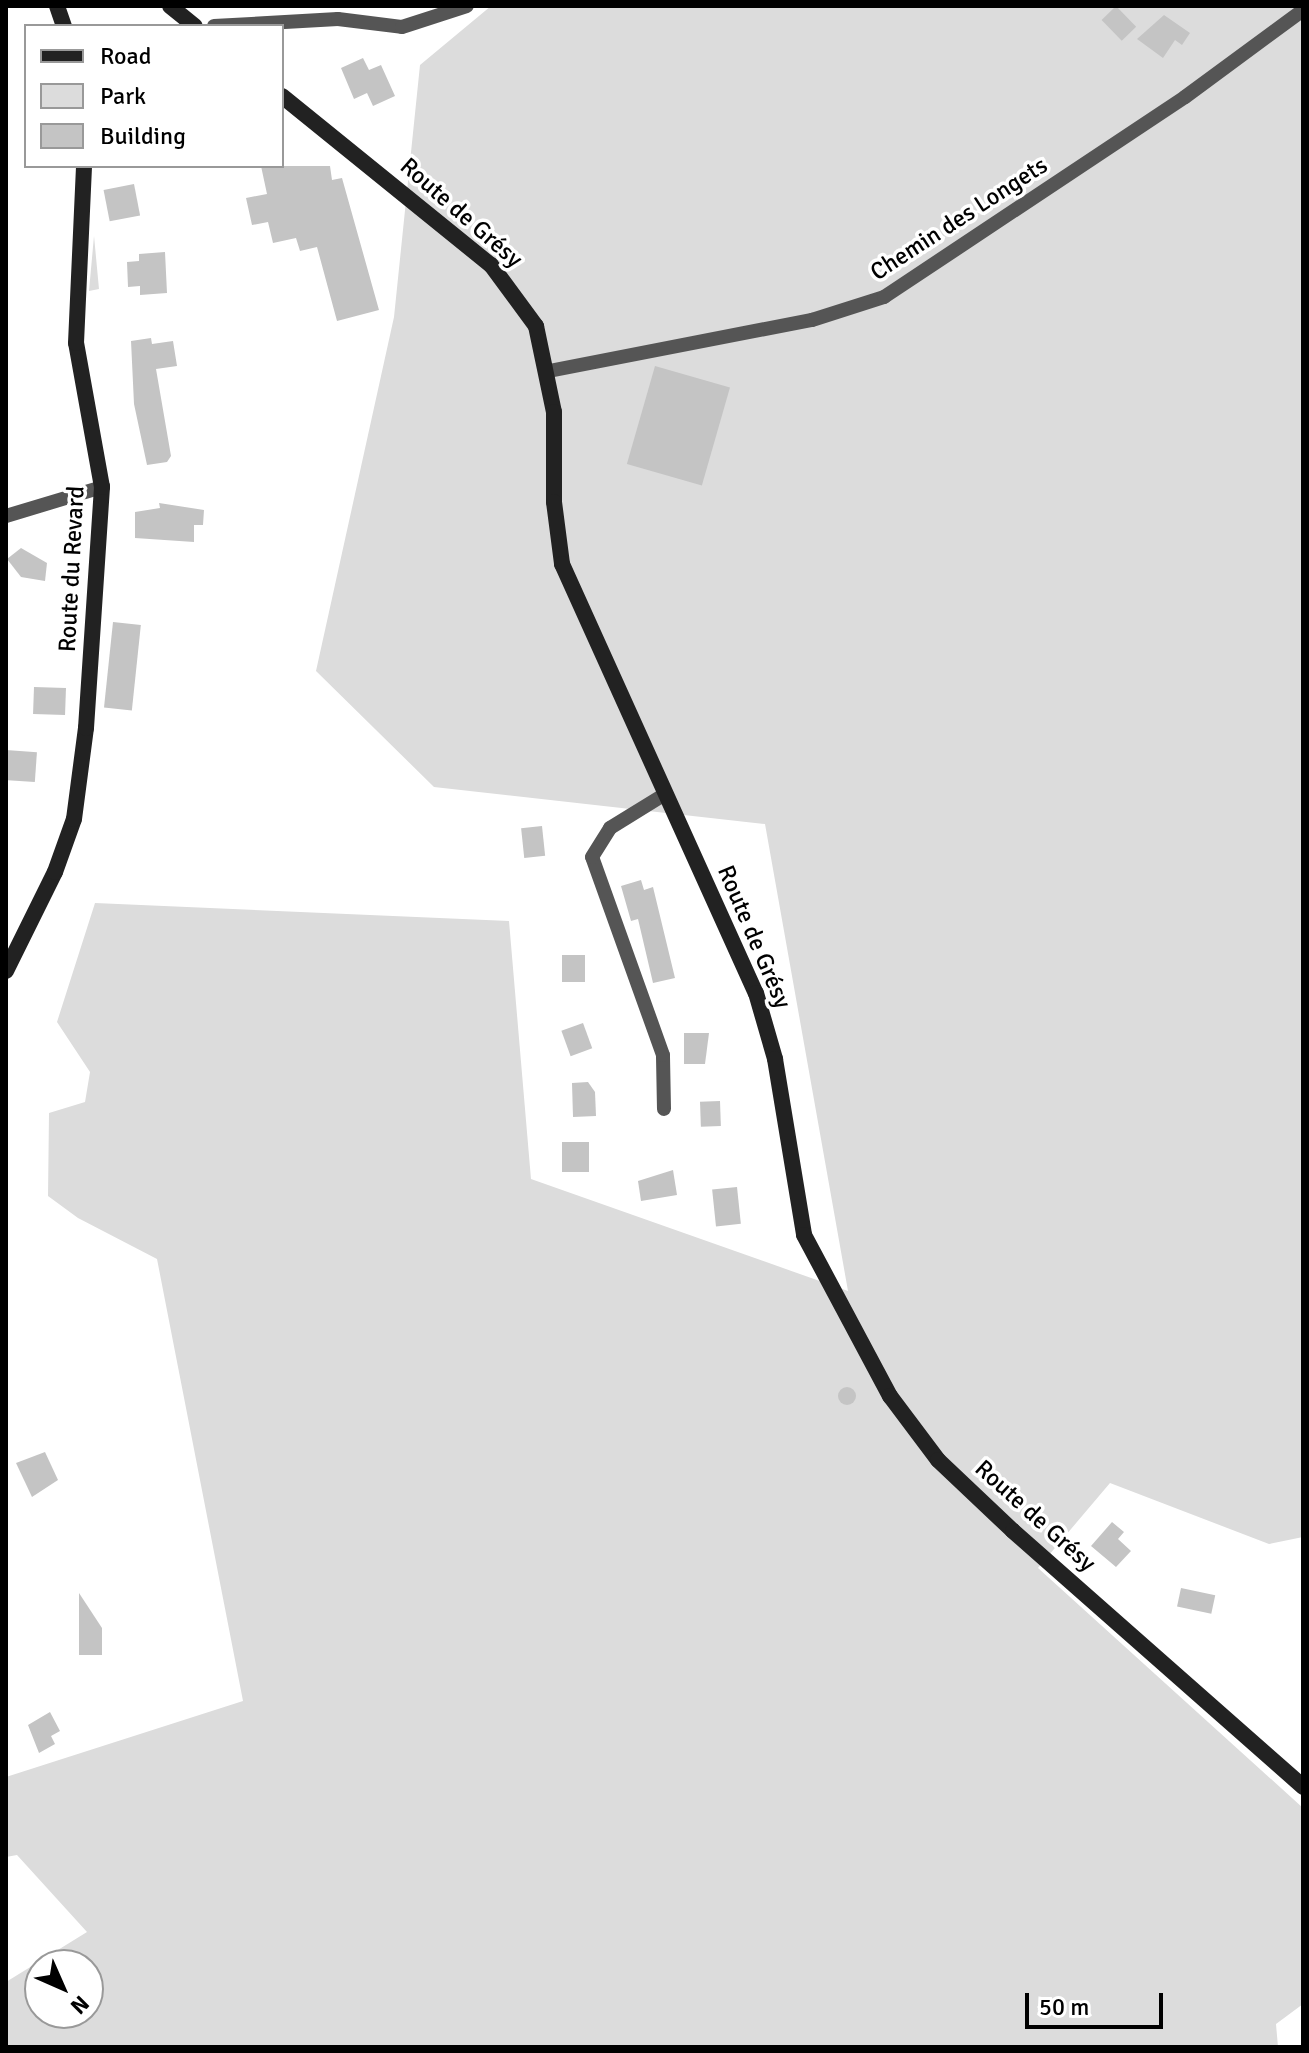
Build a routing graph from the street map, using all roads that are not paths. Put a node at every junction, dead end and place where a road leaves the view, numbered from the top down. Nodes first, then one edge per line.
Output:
1 (170, 6) edge
2 (467, 6) edge
3 (1303, 10) edge
4 (192, 24) edge
5 (249, 24) edge
6 (284, 98) edge
7 (84, 168) edge
8 (549, 371) junction
9 (102, 487) junction
10 (6, 516) edge
11 (665, 794) junction
12 (9, 967) edge
13 (6, 988) edge
14 (664, 1109) dead end
15 (1303, 1787) edge

1 - 4 main road
2 - 5 street
3 - 8 street, Chemin des Longets
6 - 8 main road, Route de Grésy
7 - 9 main road, Route du Revard
8 - 11 main road, Route de Grésy
9 - 10 street
9 - 12 main road, Route du Revard
11 - 14 street
11 - 15 main road, Route de Grésy
12 - 13 main road, Route du Revard

